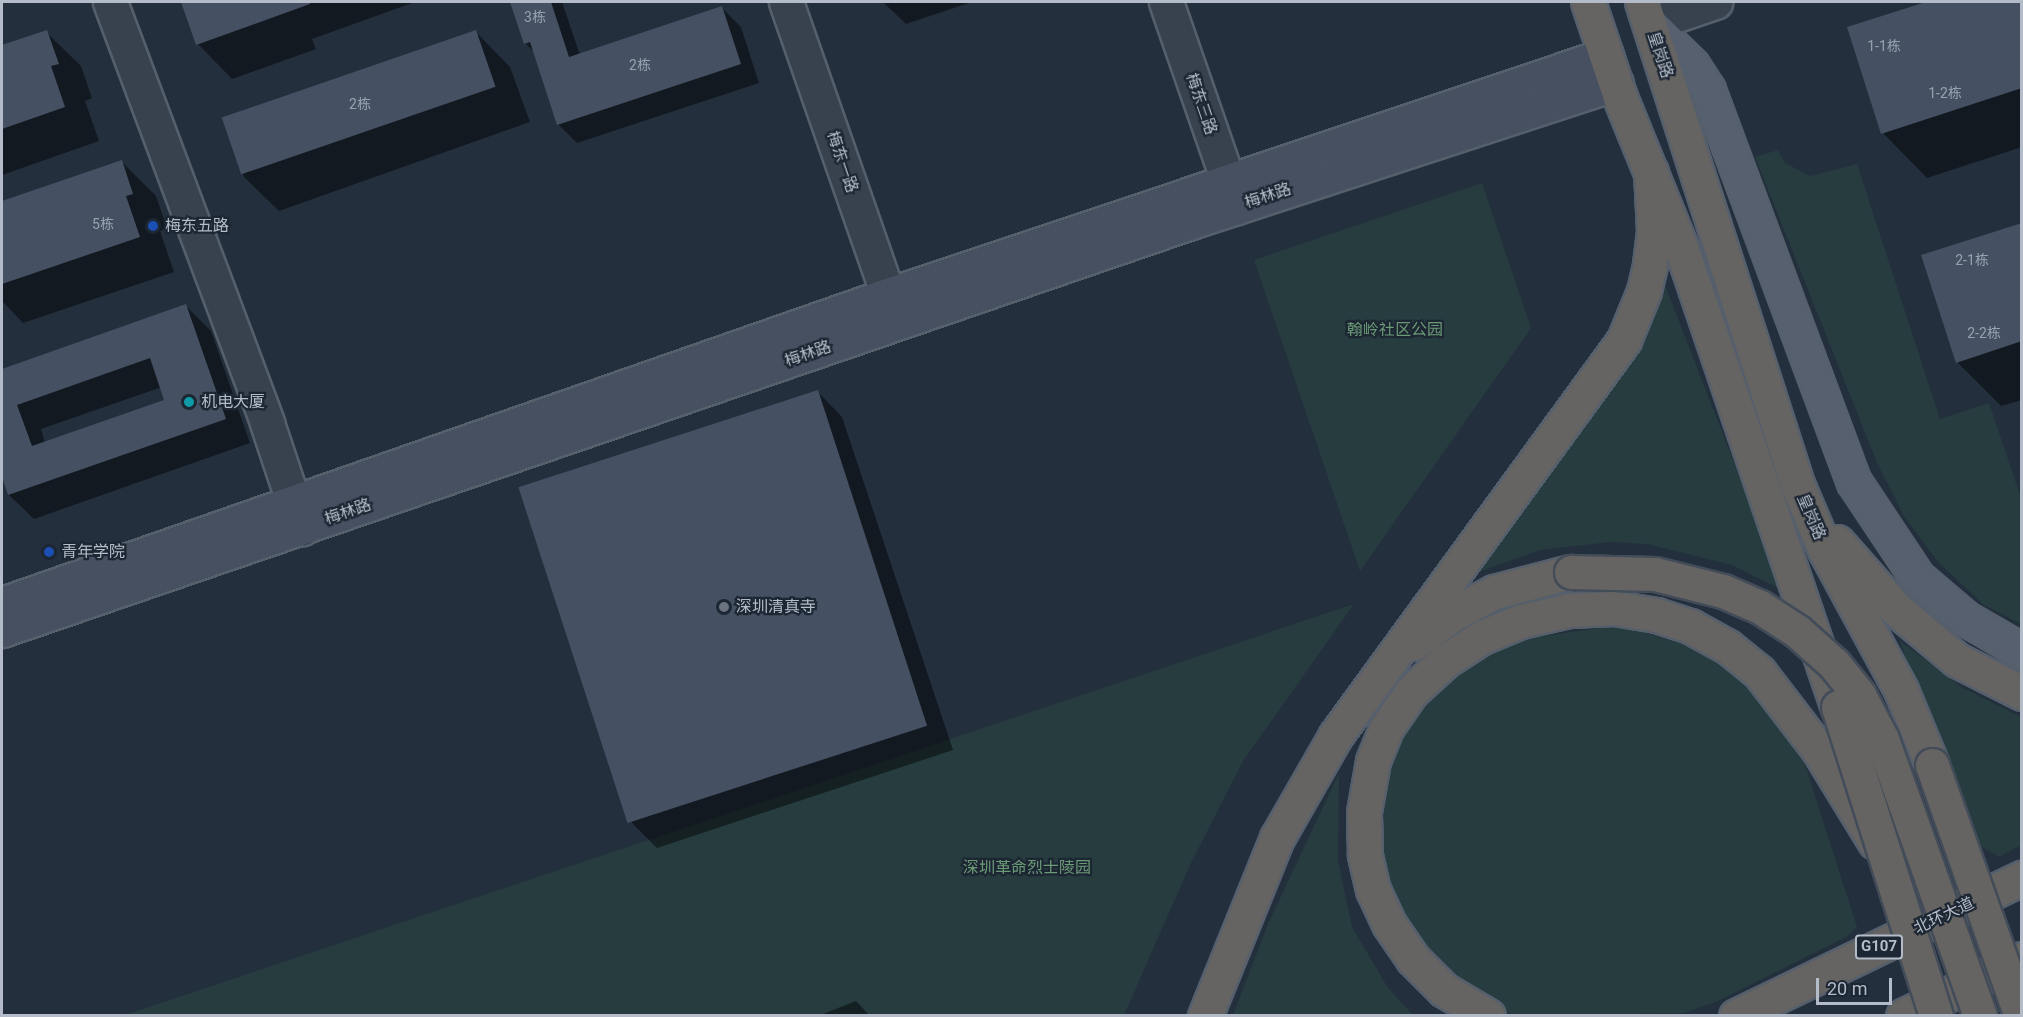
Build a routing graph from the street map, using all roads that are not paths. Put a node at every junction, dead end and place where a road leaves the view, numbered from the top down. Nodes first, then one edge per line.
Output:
1 (110, 2) edge
2 (786, 2) edge
3 (1166, 2) edge
4 (1588, 2) edge
5 (1715, 2) edge
6 (1646, 13) edge
7 (1611, 69) junction
8 (1651, 172) junction
9 (1232, 194) junction
10 (893, 309) junction
11 (1797, 484) junction
12 (298, 516) junction
13 (2, 604) edge
14 (2, 630) edge
15 (2022, 651) edge
16 (1375, 678) junction
17 (2022, 693) edge
18 (1882, 855) junction
19 (2022, 878) edge
20 (2022, 959) edge
21 (1205, 1016) edge
22 (1488, 1016) edge
23 (1736, 1016) edge
24 (1903, 1016) edge
25 (1936, 1016) edge
26 (1980, 1016) edge
27 (2021, 1016) edge

1 - 12 street
2 - 10 street, 梅东一路
3 - 9 street, 梅东三路
4 - 7 highway
5 - 6 street
6 - 11 highway, 皇岗路
6 - 15 main road
7 - 8 highway
7 - 9 main road, 梅林路
8 - 16 highway
8 - 18 highway, bridge
9 - 10 main road, 梅林路
10 - 12 main road, 梅林路
11 - 17 highway
11 - 27 highway, 皇岗路, bridge
12 - 13 main road, 梅林路
12 - 14 main road, 梅林路
16 - 21 highway
16 - 26 highway, bridge
18 - 22 highway
18 - 25 highway, bridge
19 - 23 highway, 北环大道 / G107
20 - 24 highway

